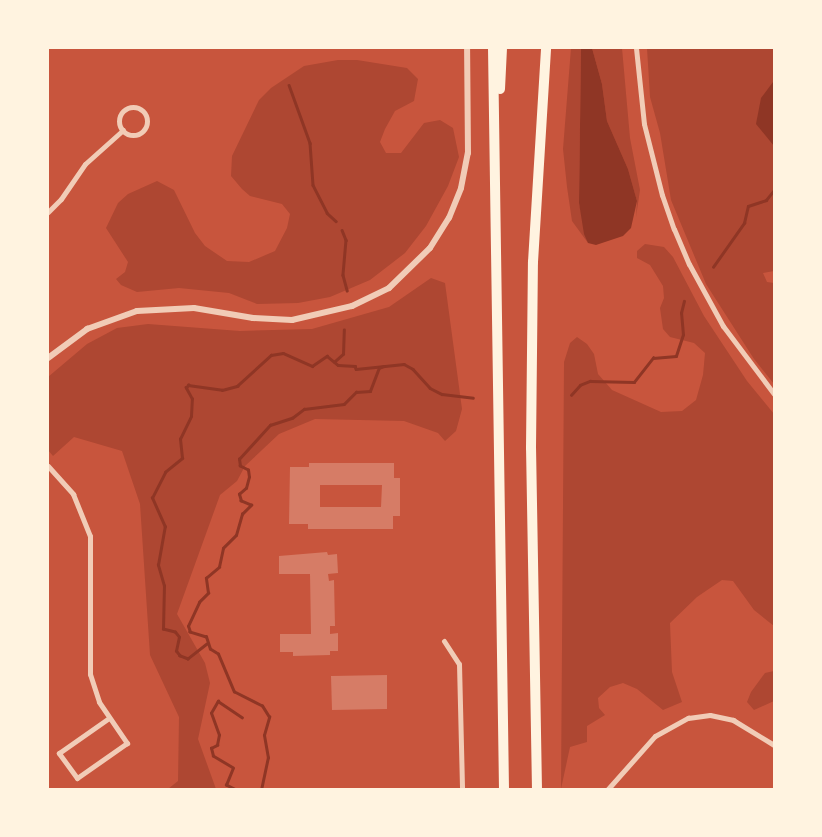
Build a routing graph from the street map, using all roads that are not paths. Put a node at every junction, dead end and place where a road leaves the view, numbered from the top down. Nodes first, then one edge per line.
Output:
1 (467, 48) edge
2 (493, 48) edge
3 (502, 48) edge
4 (546, 48) edge
5 (550, 48) edge
6 (636, 48) edge
7 (542, 98) junction
8 (123, 130) junction
9 (495, 171) junction
10 (48, 212) edge
11 (48, 358) edge
12 (774, 394) edge
13 (48, 466) edge
14 (444, 641) dead end
15 (109, 718) junction
16 (774, 745) edge
17 (462, 790) edge
18 (504, 790) edge
19 (537, 790) edge
20 (606, 790) edge

1 - 11 street
2 - 9 highway
3 - 9 highway
4 - 7 highway
5 - 7 highway
6 - 12 street
7 - 19 highway
8 - 8 street
8 - 10 street
9 - 18 highway
13 - 15 street
14 - 17 street
15 - 15 street
16 - 20 street

